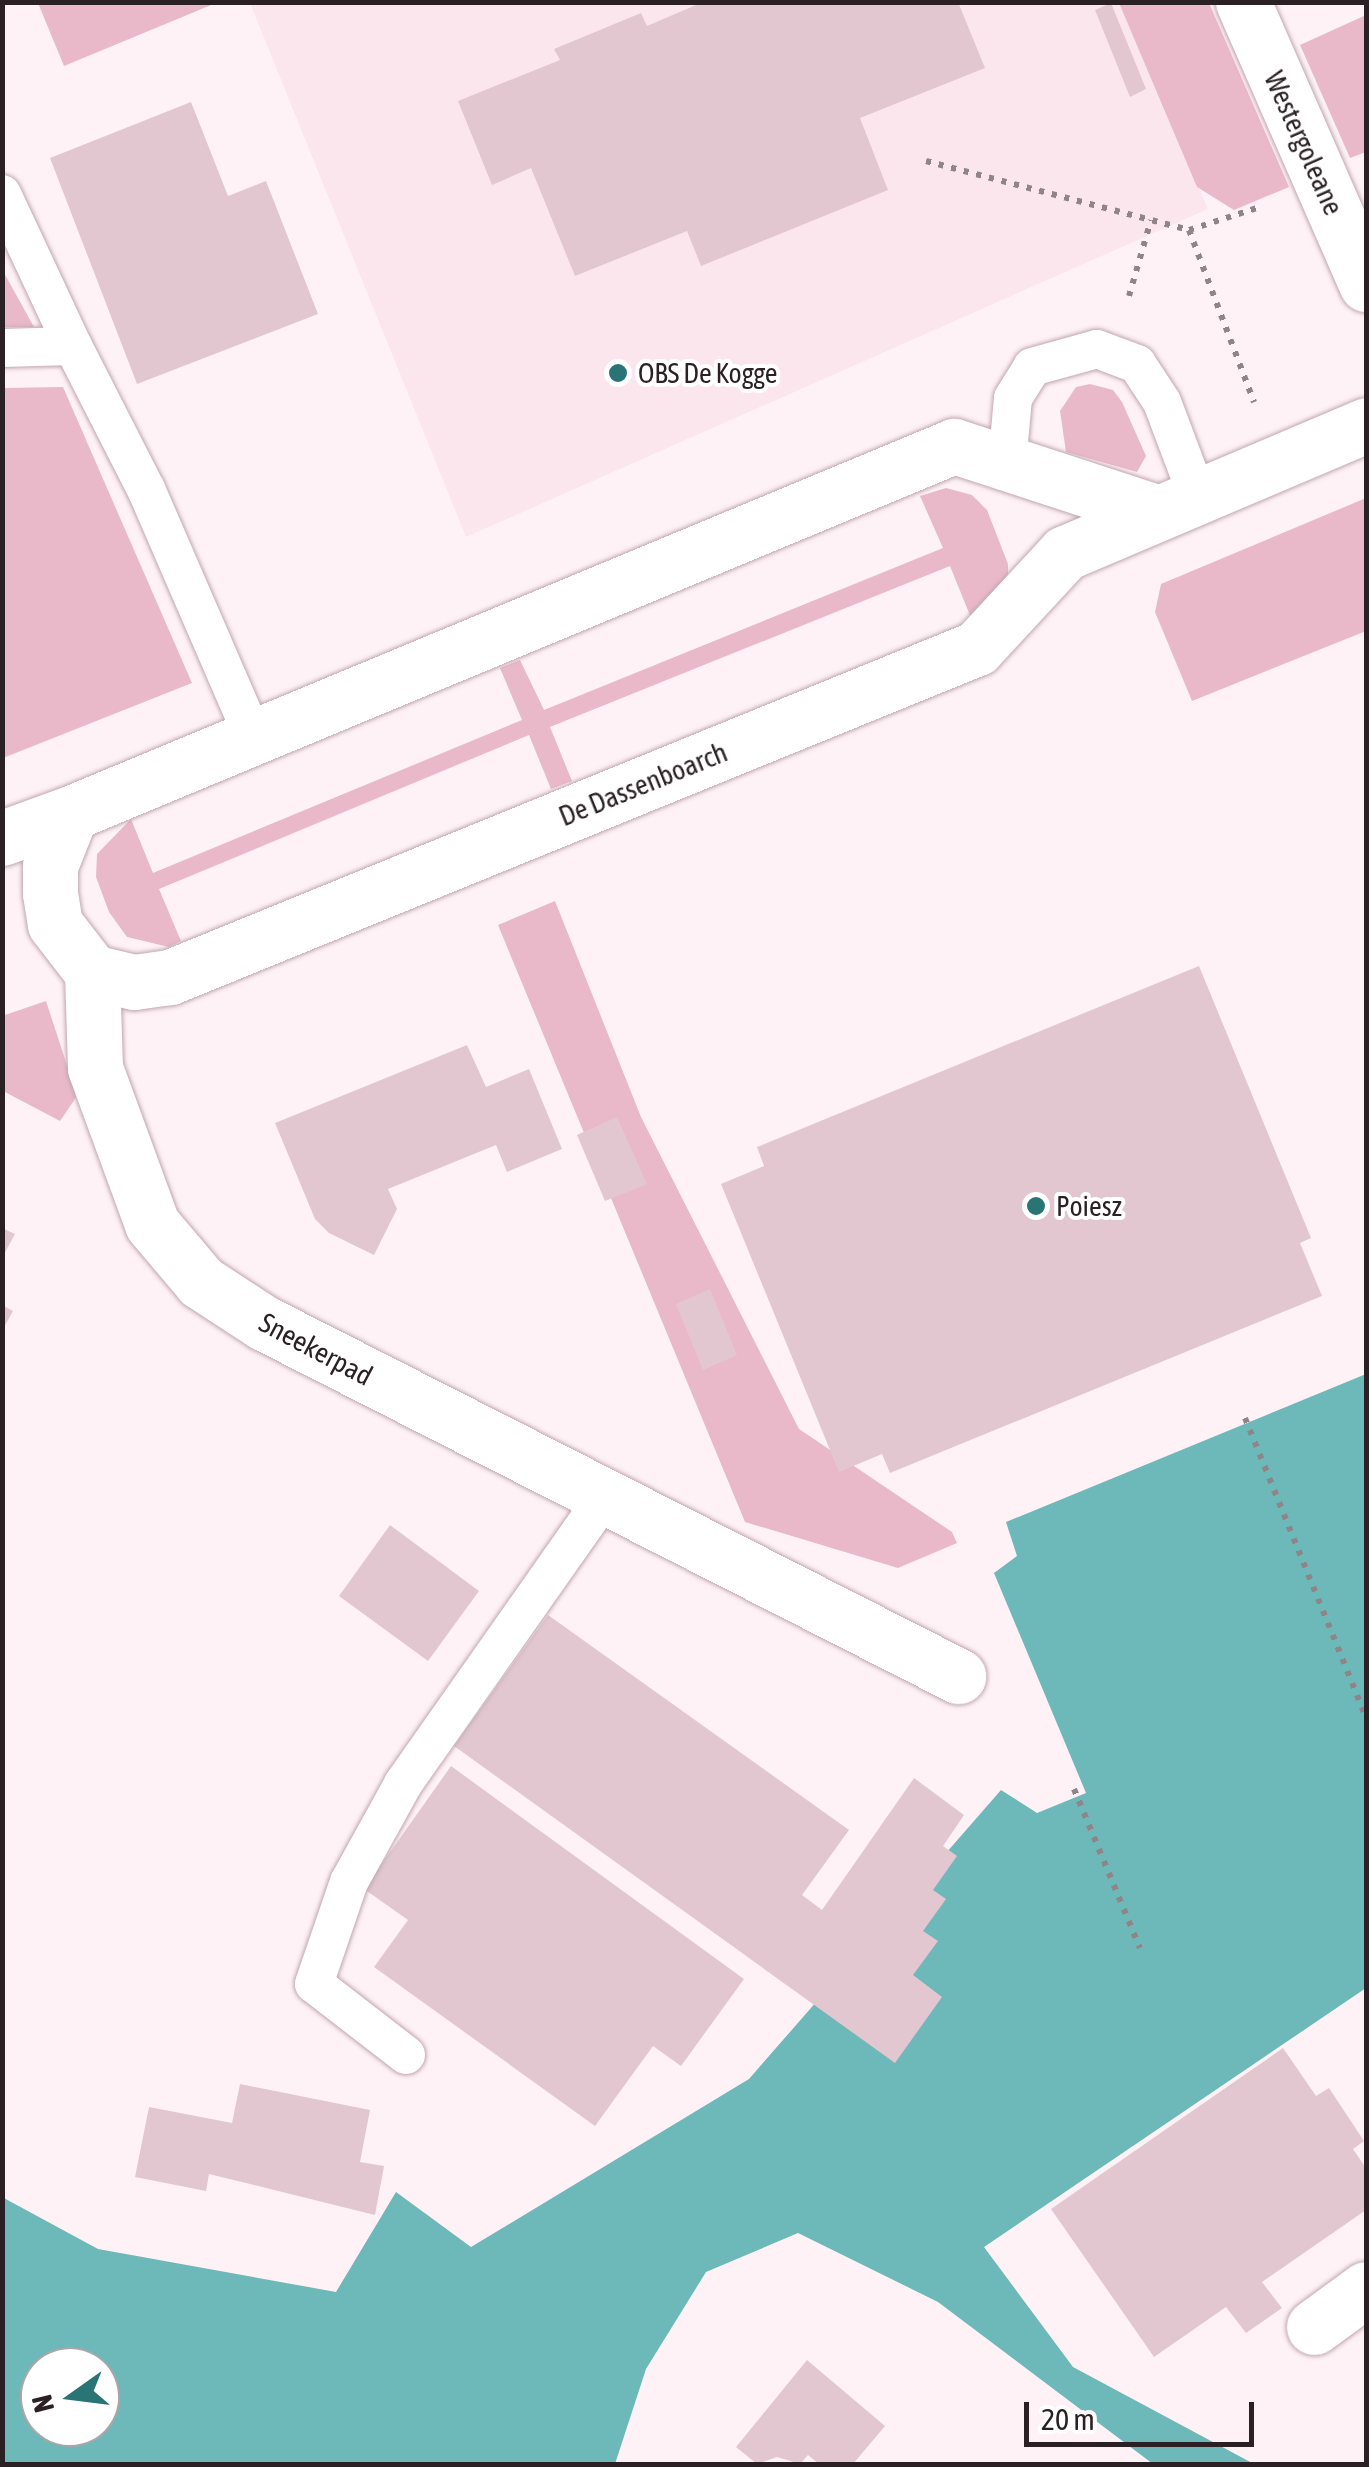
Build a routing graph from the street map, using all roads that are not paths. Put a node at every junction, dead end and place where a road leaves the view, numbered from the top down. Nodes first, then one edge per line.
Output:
1 (1243, 2) edge
2 (2, 194) edge
3 (1366, 284) edge
4 (73, 346) junction
5 (2, 348) edge
6 (1366, 425) edge
7 (1007, 464) junction
8 (1177, 503) junction
9 (252, 734) junction
10 (71, 813) junction
11 (2, 838) edge
12 (92, 972) junction
13 (605, 1496) junction
14 (958, 1676) dead end
15 (406, 2055) dead end
16 (1366, 2289) edge
17 (1314, 2328) dead end

1 - 3 street, Westergoleane
2 - 4 lane
4 - 5 lane
4 - 9 lane
6 - 8 street, De Dassenboarch
7 - 8 street
7 - 8 lane
7 - 9 street
8 - 12 street, De Dassenboarch
9 - 10 street
10 - 11 street
10 - 12 street
12 - 13 street, Sneekerpad
13 - 14 street, Sneekerpad
13 - 15 lane
16 - 17 street

